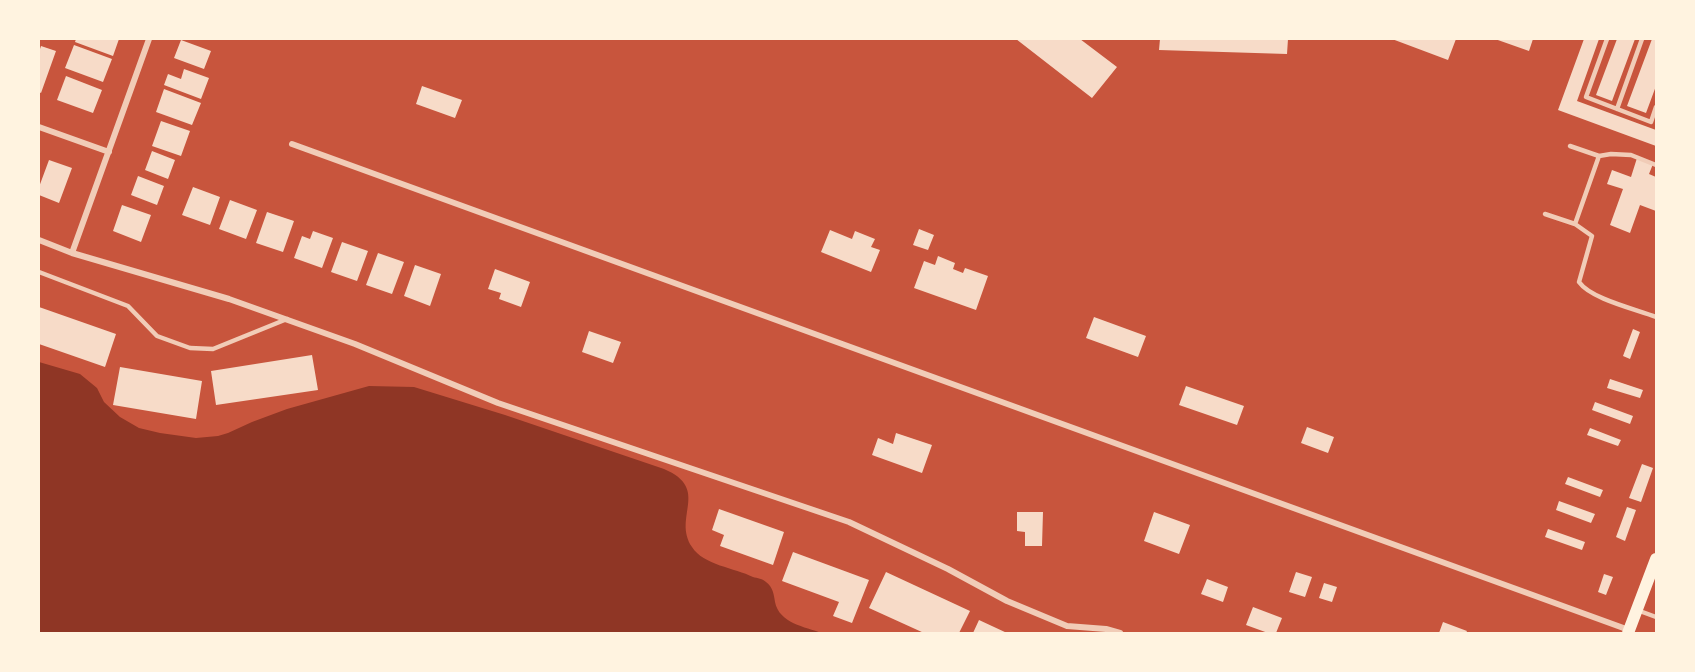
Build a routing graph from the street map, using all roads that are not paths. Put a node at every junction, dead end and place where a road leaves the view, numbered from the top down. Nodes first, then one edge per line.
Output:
1 (149, 39) edge
2 (1607, 39) edge
3 (1642, 39) edge
4 (1656, 107) edge
5 (1617, 109) junction
6 (39, 127) edge
7 (292, 144) dead end
8 (1570, 146) dead end
9 (109, 152) junction
10 (1599, 156) junction
11 (1656, 165) edge
12 (1545, 214) dead end
13 (1575, 224) junction
14 (39, 240) edge
15 (72, 253) junction
16 (39, 272) edge
17 (1656, 317) edge
18 (287, 320) junction
19 (1656, 559) edge
20 (1637, 609) junction
21 (1656, 616) edge
22 (1628, 632) edge
23 (1120, 633) edge

1 - 9 street
2 - 5 lane
3 - 5 lane
4 - 5 lane
6 - 9 street
7 - 22 street
8 - 10 lane
9 - 15 street
10 - 11 lane
10 - 13 lane
12 - 13 lane
13 - 17 lane
14 - 15 street
15 - 18 street
16 - 18 lane
18 - 23 street
19 - 20 main road
20 - 21 lane
20 - 22 main road

